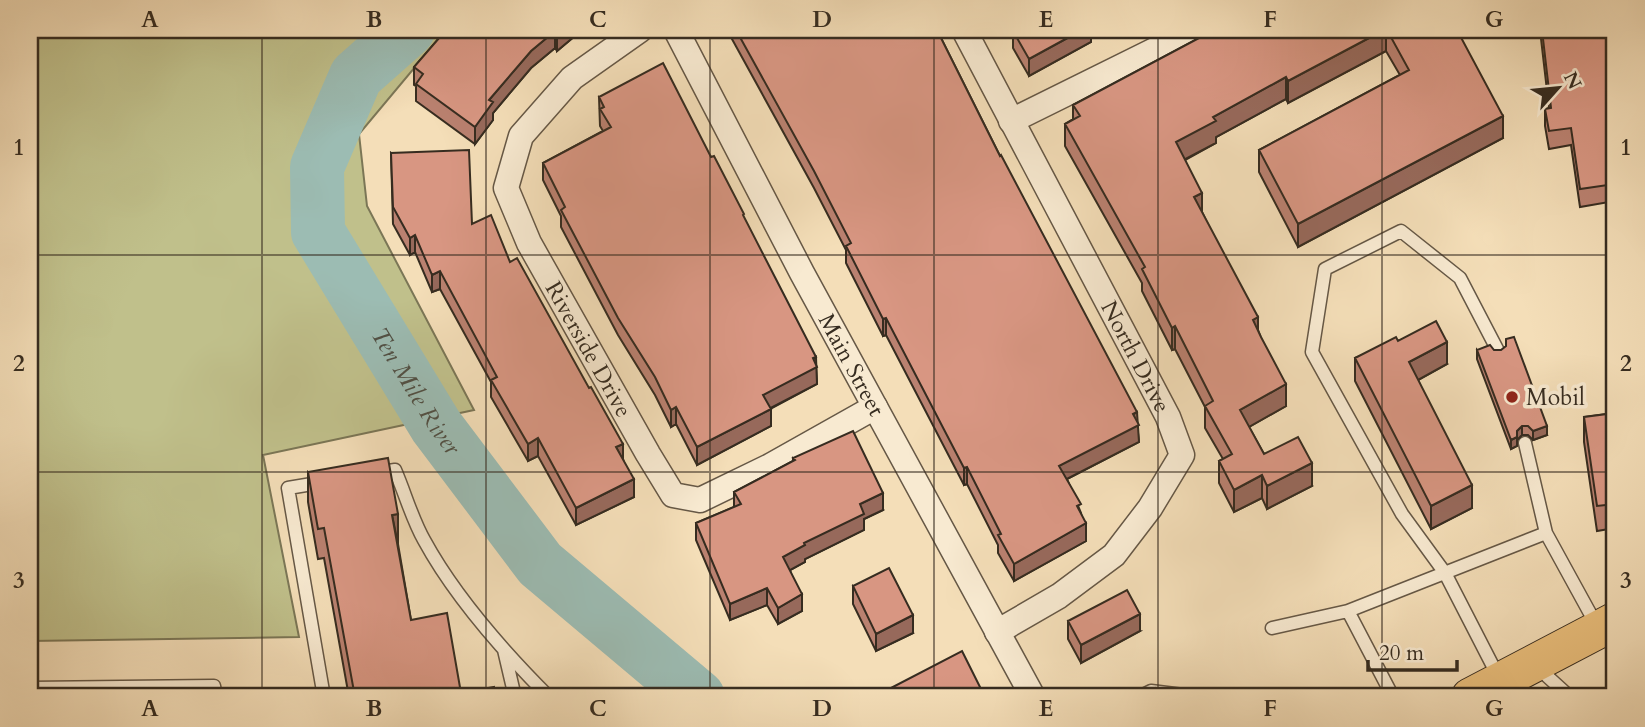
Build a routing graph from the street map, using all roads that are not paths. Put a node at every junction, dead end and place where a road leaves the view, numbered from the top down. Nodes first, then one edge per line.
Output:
1 (640, 30) edge
2 (676, 30) edge
3 (964, 30) edge
4 (1195, 30) edge
5 (1011, 121) junction
6 (1497, 351) edge
7 (875, 407) junction
8 (1525, 443) dead end
9 (369, 474) edge
10 (342, 479) edge
11 (1546, 533) junction
12 (1445, 573) junction
13 (1348, 611) junction
14 (1607, 626) edge
15 (1272, 628) dead end
16 (997, 632) junction
17 (504, 650) junction
18 (1534, 664) junction
19 (30, 688) edge
20 (1485, 689) edge
21 (216, 697) edge
22 (324, 697) edge
23 (515, 697) edge
24 (549, 697) edge
25 (1033, 697) edge
26 (1139, 697) edge
27 (1199, 697) edge
28 (1393, 697) edge
29 (1570, 697) edge

1 - 7 street, Riverside Drive
2 - 7 street, Main Street
3 - 5 street, North Drive
4 - 5 street
5 - 16 street, North Drive
6 - 12 lane
7 - 16 street, Main Street
8 - 11 lane
9 - 17 lane
10 - 22 lane
11 - 12 lane
11 - 14 lane
12 - 13 lane
12 - 20 lane
13 - 15 lane
13 - 28 lane
14 - 18 main road
16 - 25 street, Main Street
17 - 23 lane
17 - 24 lane
18 - 20 main road
18 - 29 lane
19 - 21 lane
26 - 27 lane

